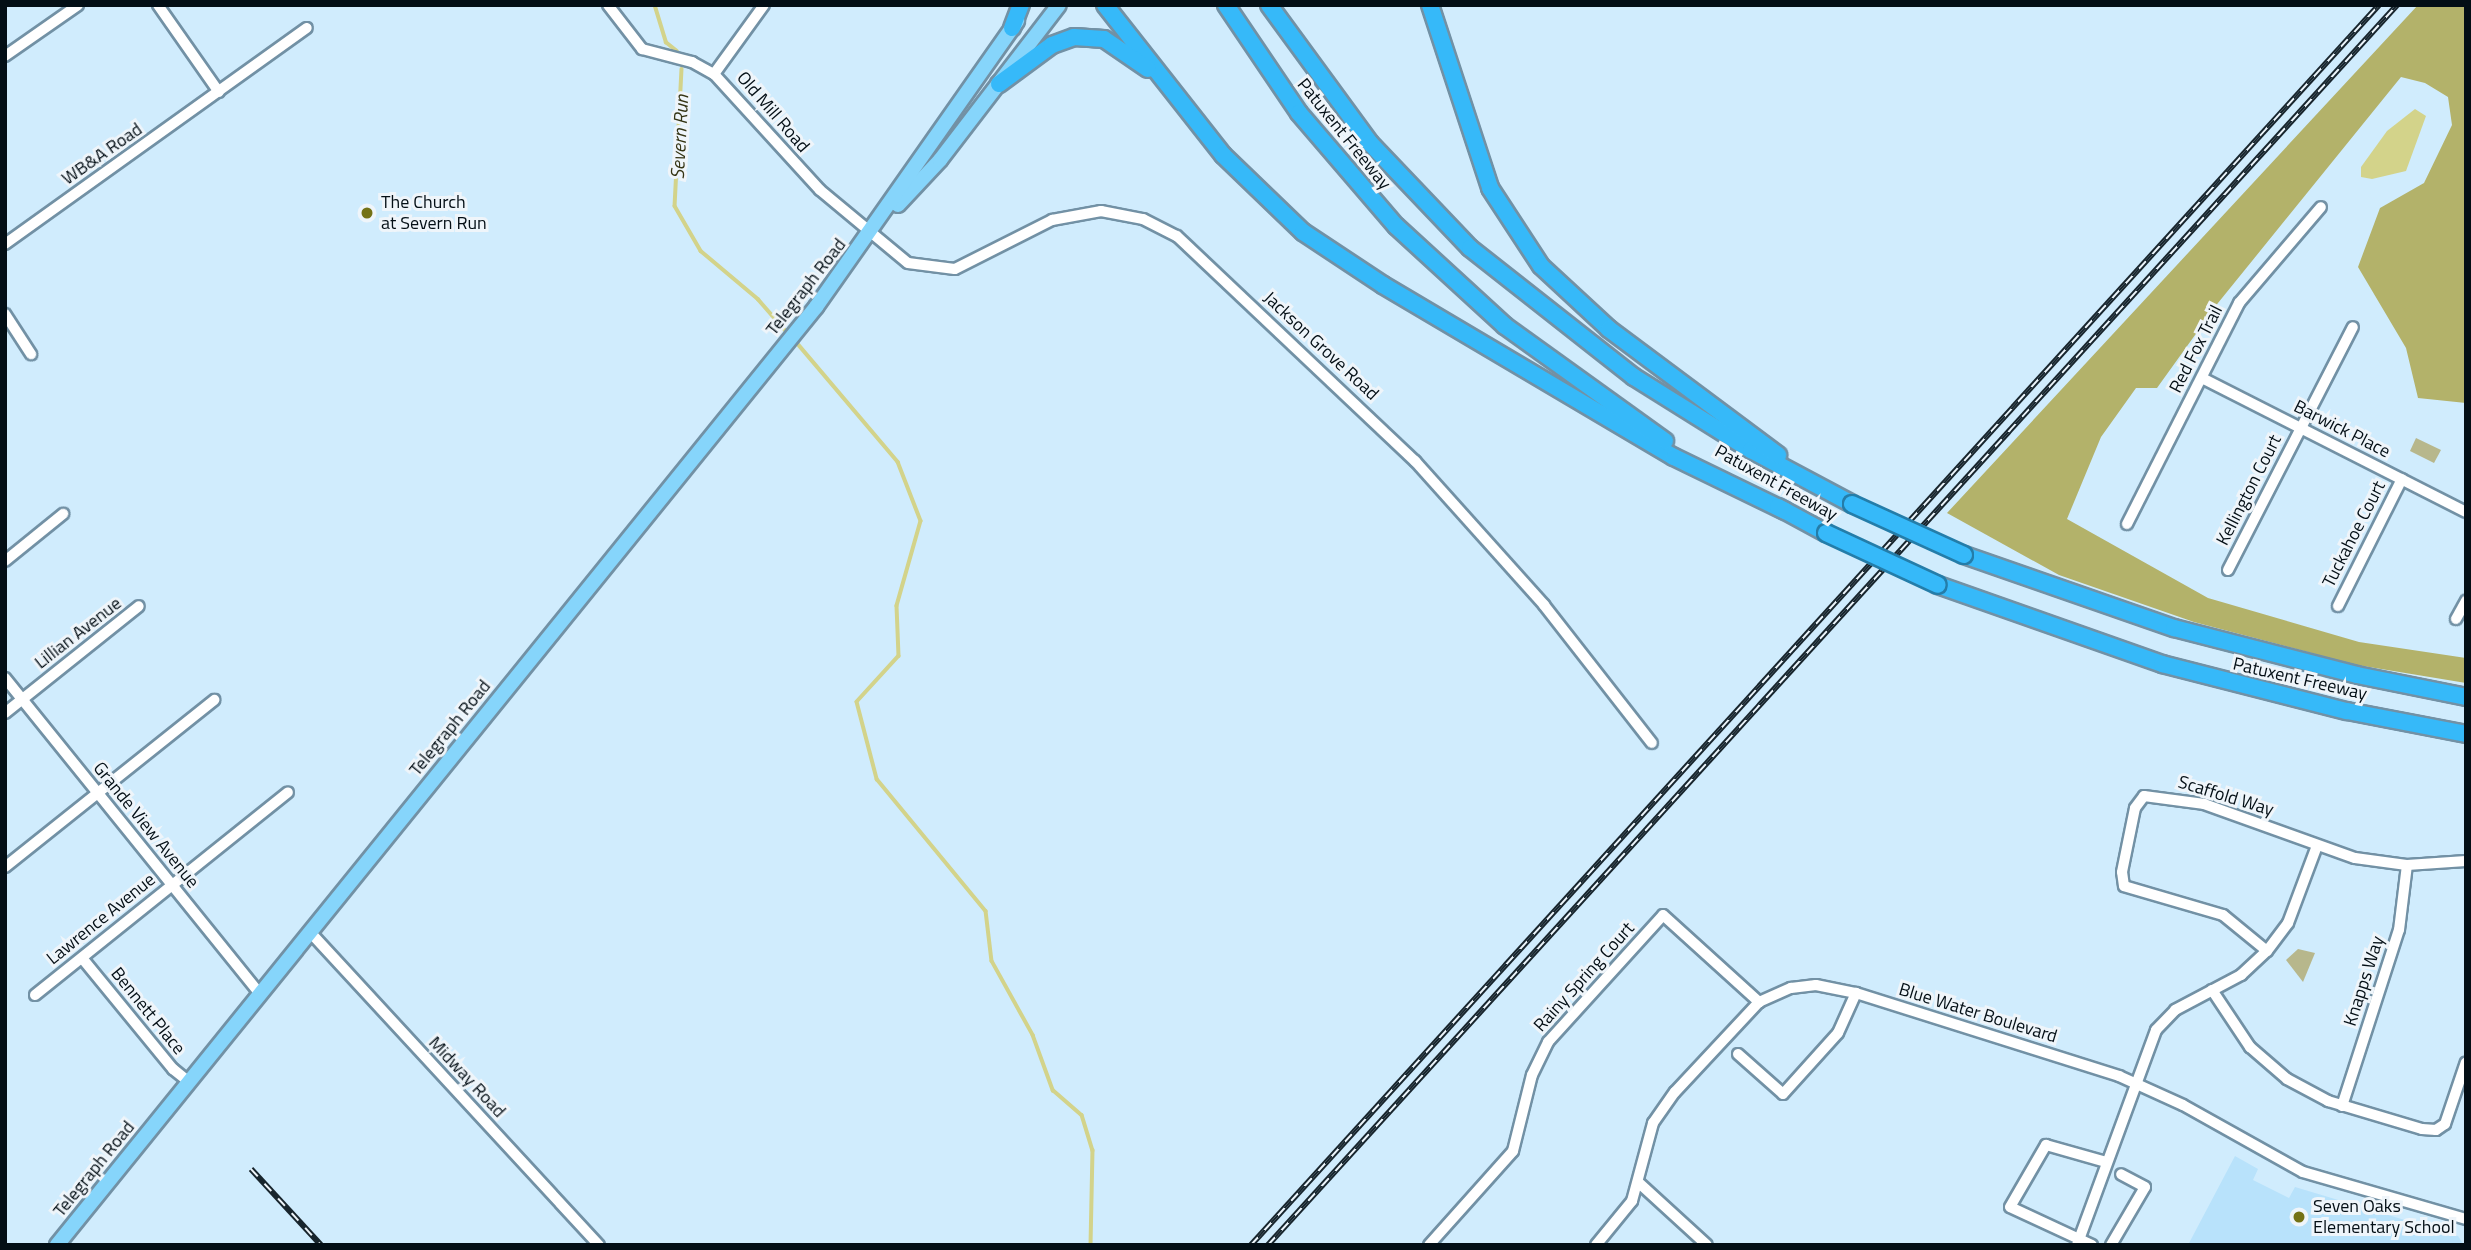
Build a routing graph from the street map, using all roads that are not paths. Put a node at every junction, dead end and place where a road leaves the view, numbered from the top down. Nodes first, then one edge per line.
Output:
1 (78, 5) edge
2 (158, 5) edge
3 (608, 5) edge
4 (764, 5) edge
5 (1021, 5) edge
6 (1028, 5) edge
7 (1059, 5) edge
8 (1105, 5) edge
9 (1226, 5) edge
10 (1269, 5) edge
11 (1430, 5) edge
12 (307, 28) dead end
13 (1012, 28) junction
14 (5, 57) edge
15 (715, 74) junction
16 (999, 84) junction
17 (1167, 85) junction
18 (219, 92) junction
19 (2321, 207) dead end
20 (871, 234) junction
21 (5, 244) edge
22 (5, 314) edge
23 (2353, 327) dead end
24 (31, 354) dead end
25 (2202, 378) junction
26 (2302, 427) junction
27 (2402, 479) junction
28 (1846, 501) junction
29 (1785, 511) junction
30 (2466, 512) edge
31 (63, 514) dead end
32 (2127, 524) dead end
33 (5, 561) edge
34 (2228, 570) dead end
35 (2466, 601) edge
36 (139, 606) dead end
37 (2338, 606) dead end
38 (2456, 619) dead end
39 (5, 678) edge
40 (2466, 697) edge
41 (22, 699) junction
42 (214, 700) dead end
43 (5, 713) edge
44 (2466, 734) edge
45 (1652, 743) dead end
46 (288, 792) dead end
47 (97, 793) junction
48 (2317, 846) junction
49 (2466, 861) edge
50 (2407, 866) junction
51 (5, 867) edge
52 (172, 885) junction
53 (310, 932) junction
54 (2267, 951) junction
55 (82, 958) junction
56 (2212, 990) junction
57 (1856, 993) junction
58 (260, 994) junction
59 (35, 995) dead end
60 (1759, 1002) junction
61 (1738, 1054) dead end
62 (2466, 1062) edge
63 (189, 1082) junction
64 (2135, 1082) junction
65 (2342, 1106) junction
66 (2106, 1162) junction
67 (2121, 1174) dead end
68 (1638, 1182) junction
69 (2463, 1221) edge
70 (2078, 1242) edge
71 (58, 1245) edge
72 (598, 1245) edge
73 (1429, 1245) edge
74 (1596, 1245) edge
75 (1707, 1245) edge
76 (2092, 1245) edge
77 (2111, 1245) edge

1 - 14 street
2 - 18 street
3 - 15 street, Old Mill Road
4 - 15 street
5 - 13 highway
6 - 13 main road, Telegraph Road
7 - 16 main road, Telegraph Road
8 - 17 highway
9 - 29 highway, Patuxent Freeway
10 - 28 highway, Patuxent Freeway
11 - 28 highway
12 - 18 street, WB&A Road
13 - 20 main road, Telegraph Road
15 - 20 street, Old Mill Road
16 - 17 highway
16 - 20 main road, Telegraph Road
17 - 29 highway
18 - 21 street, WB&A Road
19 - 25 street, Red Fox Trail
20 - 45 street, Jackson Grove Road
20 - 53 main road, Telegraph Road
22 - 24 street
23 - 26 street, Kellington Court
25 - 26 street, Barwick Place
25 - 32 street, Red Fox Trail
26 - 27 street, Barwick Place
26 - 34 street, Kellington Court
27 - 30 street, Barwick Place
27 - 37 street, Tuckahoe Court
28 - 40 highway, Patuxent Freeway, bridge
29 - 44 highway, Patuxent Freeway, bridge
31 - 33 street
35 - 38 street
36 - 41 street, Lillian Avenue
39 - 41 street, Grande View Avenue
41 - 43 street, Lillian Avenue
41 - 47 street, Grande View Avenue
42 - 47 street
46 - 52 street, Lawrence Avenue
47 - 51 street
47 - 52 street, Grande View Avenue
48 - 50 street, Scaffold Way
48 - 54 street
48 - 54 street, Scaffold Way
49 - 50 street, Scaffold Way
50 - 65 street, Knapps Way
52 - 55 street, Lawrence Avenue
52 - 58 street, Grande View Avenue
53 - 58 main road, Telegraph Road
53 - 72 street, Midway Road
54 - 56 street
55 - 59 street, Lawrence Avenue
55 - 63 street, Bennett Place
56 - 64 street
56 - 65 street
57 - 60 street, Blue Water Boulevard
57 - 61 street
57 - 64 street, Blue Water Boulevard
58 - 63 main road, Telegraph Road
60 - 68 street, Blue Water Boulevard
60 - 73 street, Rainy Spring Court
62 - 65 street
63 - 71 main road, Telegraph Road
64 - 66 street
64 - 69 street, Blue Water Boulevard
66 - 70 street
66 - 70 street
67 - 77 street
68 - 74 street, Blue Water Boulevard
68 - 75 street
70 - 76 street

